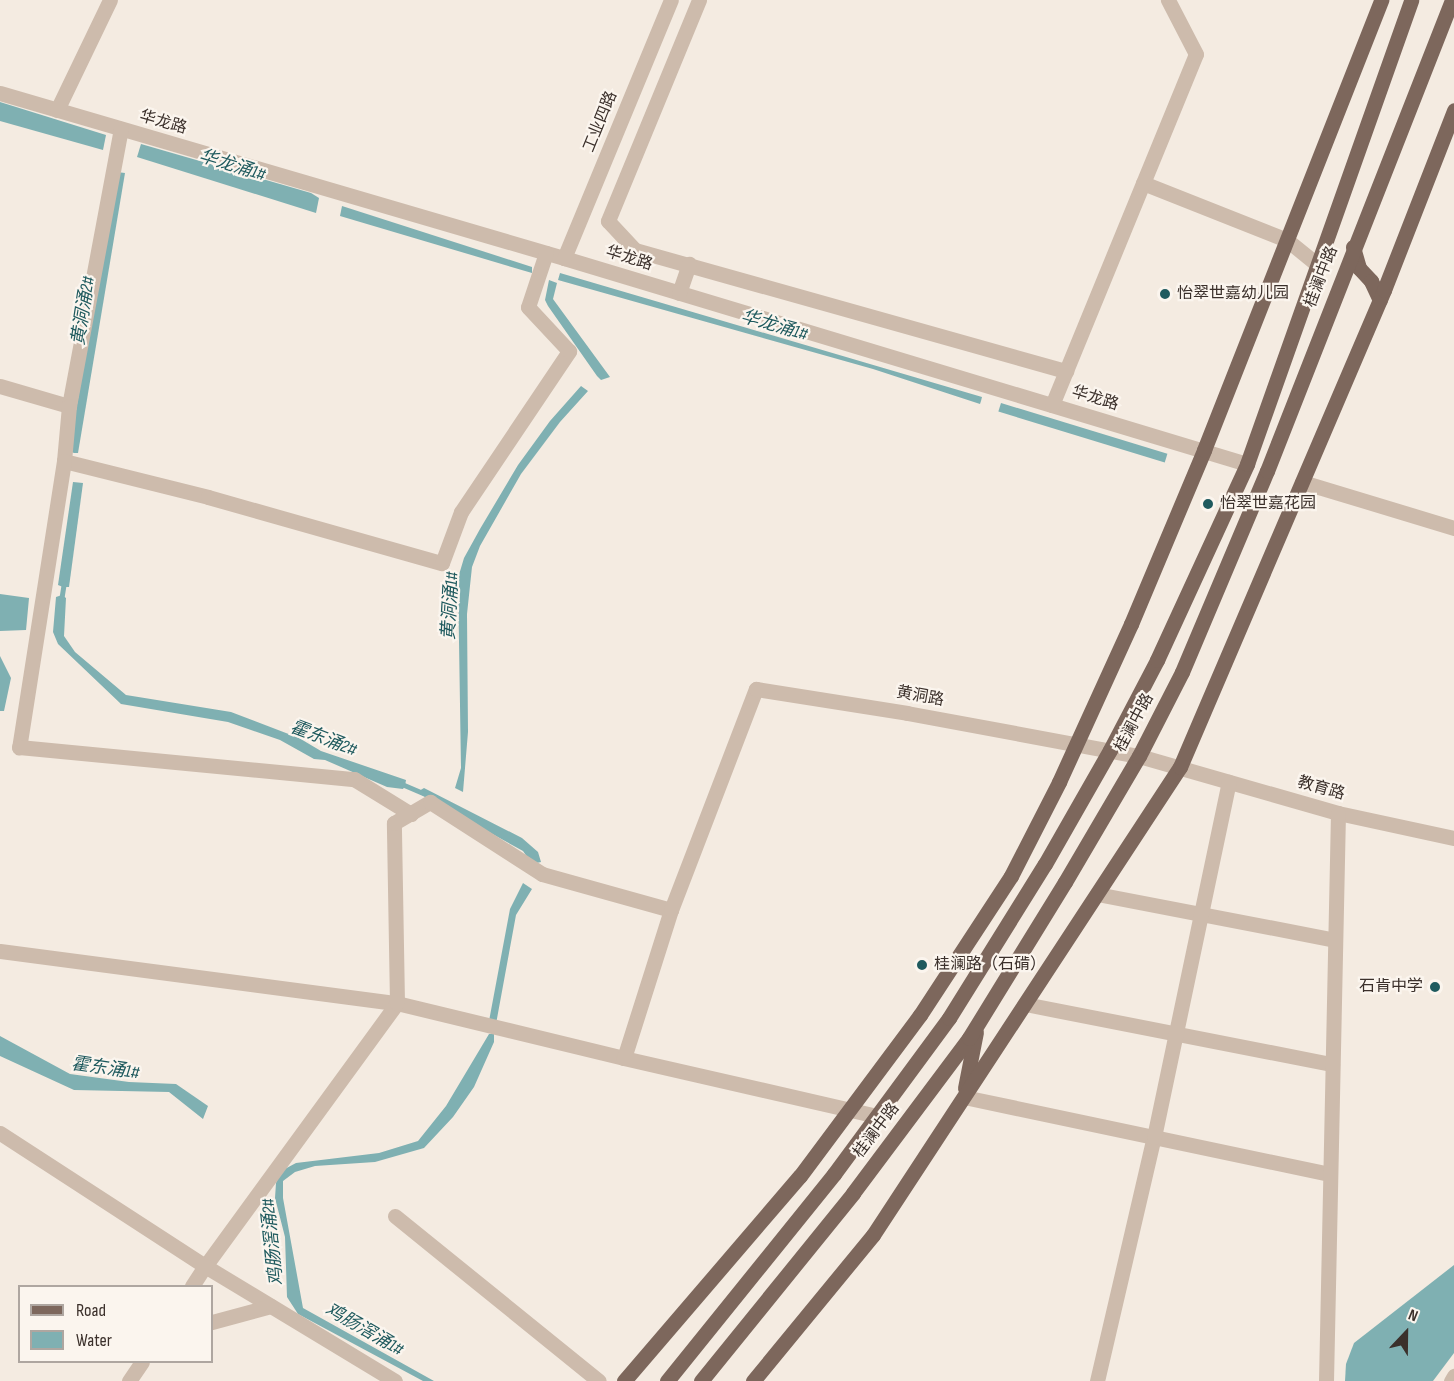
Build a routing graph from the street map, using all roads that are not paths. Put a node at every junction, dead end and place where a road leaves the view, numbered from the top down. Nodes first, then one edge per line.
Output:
1 (110, 0) edge
2 (671, 0) edge
3 (699, 0) edge
4 (1168, 0) edge
5 (1381, 0) edge
6 (1411, 0) edge
7 (1452, 0) edge
8 (0, 93) edge
9 (57, 110) junction
10 (1454, 110) edge
11 (121, 129) junction
12 (1143, 183) junction
13 (1287, 240) junction
14 (1353, 247) junction
15 (546, 253) junction
16 (564, 258) junction
17 (689, 264) junction
18 (1319, 266) junction
19 (680, 293) junction
20 (1380, 300) junction
21 (1066, 371) junction
22 (0, 386) edge
23 (1052, 405) junction
24 (69, 406) junction
25 (1204, 450) junction
26 (64, 461) junction
27 (1246, 465) junction
28 (1302, 482) junction
29 (1454, 528) edge
30 (1076, 744) junction
31 (1110, 750) junction
32 (1139, 756) junction
33 (1180, 767) junction
34 (1229, 782) junction
35 (1338, 813) junction
36 (411, 814) junction
37 (1454, 838) edge
38 (1097, 894) junction
39 (671, 910) junction
40 (1201, 914) junction
41 (1335, 939) junction
42 (0, 951) edge
43 (397, 1003) junction
44 (1025, 1004) junction
45 (977, 1025) junction
46 (1176, 1033) junction
47 (624, 1058) junction
48 (1332, 1064) junction
49 (964, 1097) junction
50 (849, 1110) junction
51 (877, 1116) junction
52 (0, 1133) edge
53 (1154, 1137) junction
54 (1329, 1174) junction
55 (395, 1216) dead end
56 (205, 1266) junction
57 (193, 1285) edge
58 (271, 1306) junction
59 (213, 1322) edge
60 (141, 1363) edge
61 (1454, 1377) edge
62 (129, 1381) edge
63 (395, 1381) edge
64 (599, 1381) edge
65 (624, 1381) edge
66 (667, 1381) edge
67 (701, 1381) edge
68 (753, 1381) edge
69 (1097, 1381) edge
70 (1326, 1381) edge
71 (1451, 1381) edge

1 - 9 street
2 - 16 street, 工业四路
3 - 17 street
4 - 12 street
5 - 13 main road
6 - 18 main road, 桂澜中路
7 - 14 main road, 桂澜中路
8 - 9 street, 华龙路
9 - 11 street, 华龙路
10 - 20 main road
11 - 15 street, 华龙路
11 - 24 street
12 - 13 street
12 - 21 street
13 - 18 street
13 - 25 main road
14 - 20 main road
14 - 32 main road, 桂澜中路
15 - 16 street, 华龙路
15 - 26 street
16 - 19 street, 华龙路
17 - 19 street
17 - 21 street
18 - 27 main road, 桂澜中路
19 - 23 street, 华龙路
20 - 28 main road
21 - 23 street
22 - 24 street
23 - 25 street, 华龙路
24 - 26 street
25 - 27 street, 华龙路
25 - 30 main road
26 - 36 street
27 - 31 main road, 桂澜中路
28 - 29 street
28 - 33 main road
30 - 31 street, 黄洞路
30 - 39 street, 黄洞路
30 - 50 main road
31 - 32 street, 黄洞路
31 - 51 main road, 桂澜中路
32 - 33 street, 教育路
32 - 45 main road, 桂澜中路
33 - 34 street, 教育路
33 - 38 main road
34 - 35 street, 教育路
34 - 40 street
35 - 37 street, 教育路
35 - 41 street
36 - 39 street
36 - 43 street
38 - 40 street
38 - 44 main road
39 - 47 street
40 - 41 street
40 - 46 street
41 - 48 street
42 - 43 street
43 - 47 street
43 - 56 street
44 - 46 street
44 - 49 main road
45 - 49 main road
45 - 67 main road, 桂澜中路
46 - 48 street
46 - 53 street
47 - 50 street
48 - 54 street
49 - 53 street
49 - 68 main road
50 - 51 street
50 - 65 main road
51 - 66 main road, 桂澜中路
52 - 56 street
53 - 54 street
53 - 69 street
54 - 70 street
55 - 64 street
56 - 57 street
56 - 58 street
58 - 59 street
58 - 63 street
60 - 62 street
61 - 71 street

